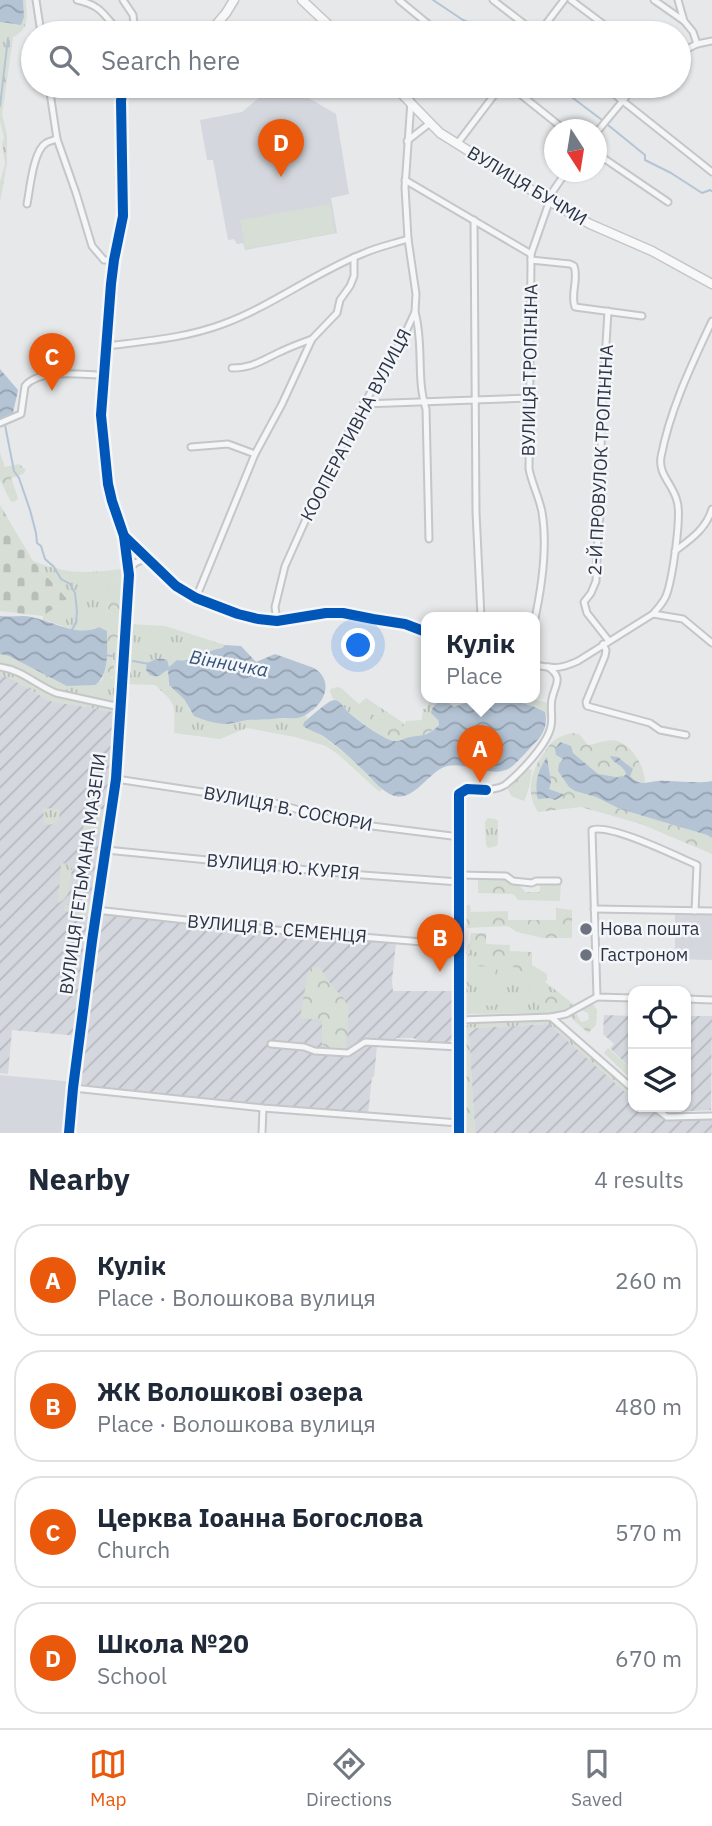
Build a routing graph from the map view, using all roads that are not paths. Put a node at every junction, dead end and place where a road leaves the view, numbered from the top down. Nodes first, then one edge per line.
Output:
1 (36, 0) edge
2 (77, 0) edge
3 (123, 0) edge
4 (234, 0) edge
5 (302, 0) edge
6 (399, 0) edge
7 (493, 0) edge
8 (564, 0) edge
9 (571, 0) edge
10 (654, 0) edge
11 (678, 0) edge
12 (39, 21) edge
13 (110, 21) edge
14 (134, 21) edge
15 (219, 21) edge
16 (324, 21) edge
17 (424, 21) edge
18 (521, 21) edge
19 (547, 21) edge
20 (599, 21) edge
21 (684, 21) joint
22 (691, 31) edge
23 (712, 41) edge
24 (697, 44) junction
25 (691, 47) edge
26 (51, 98) edge
27 (121, 98) edge
28 (408, 98) edge
29 (492, 98) edge
30 (525, 98) edge
31 (619, 98) edge
32 (622, 100) junction
33 (411, 101) junction
34 (551, 119) edge
35 (607, 120) edge
36 (430, 123) junction
37 (57, 139) junction
38 (407, 141) junction
39 (457, 144) junction
40 (607, 160) edge
41 (712, 172) edge
42 (405, 180) junction
43 (559, 182) edge
44 (549, 201) junction
45 (668, 202) dead end
46 (27, 204) dead end
47 (474, 220) junction
48 (408, 239) junction
49 (354, 257) junction
50 (531, 257) junction
51 (114, 260) junction
52 (712, 284) edge
53 (608, 311) junction
54 (415, 312) junction
55 (642, 316) dead end
56 (712, 321) edge
57 (312, 340) junction
58 (107, 346) junction
59 (232, 369) dead end
60 (103, 375) junction
61 (530, 398) junction
62 (476, 400) junction
63 (424, 402) junction
64 (363, 404) junction
65 (0, 423) edge
66 (191, 447) dead end
67 (254, 454) junction
68 (712, 509) edge
69 (124, 536) junction
70 (429, 539) dead end
71 (675, 551) junction
72 (150, 561) junction
73 (129, 575) junction
74 (196, 597) junction
75 (481, 612) edge
76 (536, 612) edge
77 (653, 614) junction
78 (277, 621) junction
79 (421, 630) edge
80 (606, 643) junction
81 (712, 643) edge
82 (540, 666) edge
83 (0, 667) edge
84 (548, 667) junction
85 (120, 707) junction
86 (686, 735) dead end
87 (116, 779) junction
88 (460, 837) junction
89 (106, 850) junction
90 (459, 875) junction
91 (558, 881) dead end
92 (460, 882) junction
93 (594, 909) junction
94 (96, 910) junction
95 (695, 911) junction
96 (712, 911) edge
97 (459, 945) junction
98 (597, 997) junction
99 (628, 998) edge
100 (691, 999) edge
101 (712, 1000) edge
102 (551, 1017) junction
103 (459, 1020) junction
104 (271, 1044) dead end
105 (459, 1047) junction
106 (628, 1085) edge
107 (73, 1088) junction
108 (262, 1108) junction
109 (660, 1112) edge
110 (712, 1116) edge
111 (459, 1123) junction
112 (69, 1133) edge
113 (262, 1133) edge
114 (459, 1133) edge

1 - 12 street
2 - 13 street
3 - 14 street
4 - 15 street
5 - 16 street
6 - 17 street
7 - 18 street
8 - 19 street
9 - 20 street
10 - 21 street
11 - 21 street
22 - 24 street
23 - 24 street
24 - 25 street
26 - 37 street
27 - 51 street, ВУЛИЦЯ ГЕТЬМАНА МАЗЕПИ
28 - 33 street, ВУЛИЦЯ БУЧМИ
29 - 39 street
30 - 34 street
31 - 32 street
32 - 35 street
32 - 41 street
33 - 36 street, ВУЛИЦЯ БУЧМИ
33 - 38 street, КООПЕРАТИВНА ВУЛИЦЯ
36 - 38 street
36 - 39 street, ВУЛИЦЯ БУЧМИ
37 - 46 street
37 - 51 street
38 - 42 street, КООПЕРАТИВНА ВУЛИЦЯ
39 - 44 street, ВУЛИЦЯ БУЧМИ
40 - 45 street
42 - 47 street
42 - 48 street, КООПЕРАТИВНА ВУЛИЦЯ
43 - 44 street, ВУЛИЦЯ ТРОПІНІНА
44 - 50 street, ВУЛИЦЯ ТРОПІНІНА
44 - 52 street, ВУЛИЦЯ БУЧМИ
47 - 50 street
47 - 62 street
48 - 49 street
48 - 54 street, КООПЕРАТИВНА ВУЛИЦЯ
49 - 57 street
49 - 58 street
50 - 53 street
50 - 61 street, ВУЛИЦЯ ТРОПІНІНА
51 - 58 street, ВУЛИЦЯ ГЕТЬМАНА МАЗЕПИ
53 - 55 street
53 - 80 street, 2-Й ПРОВУЛОК ТРОПІНІНА
54 - 63 street
54 - 64 street, КООПЕРАТИВНА ВУЛИЦЯ
56 - 71 street
57 - 59 street
57 - 67 street
58 - 60 street, ВУЛИЦЯ ГЕТЬМАНА МАЗЕПИ
60 - 65 street
60 - 69 street, ВУЛИЦЯ ГЕТЬМАНА МАЗЕПИ
61 - 62 street
61 - 76 street, ВУЛИЦЯ ТРОПІНІНА
62 - 63 street
62 - 75 street
63 - 64 street
63 - 70 street
64 - 78 street, КООПЕРАТИВНА ВУЛИЦЯ
66 - 67 street
67 - 74 street
68 - 71 street
69 - 72 street
69 - 73 street, ВУЛИЦЯ ГЕТЬМАНА МАЗЕПИ
71 - 77 street
72 - 73 street
72 - 74 street
73 - 85 street, ВУЛИЦЯ ГЕТЬМАНА МАЗЕПИ
74 - 78 street
77 - 80 street
77 - 81 street
78 - 79 street
80 - 84 street
80 - 86 street
82 - 84 street
83 - 85 street
84 - 88 street
85 - 87 street, ВУЛИЦЯ ГЕТЬМАНА МАЗЕПИ
87 - 88 street, ВУЛИЦЯ В. СОСЮРИ
87 - 89 street, ВУЛИЦЯ ГЕТЬМАНА МАЗЕПИ
88 - 90 street
89 - 92 street, ВУЛИЦЯ Ю. КУРІЯ
89 - 94 street, ВУЛИЦЯ ГЕТЬМАНА МАЗЕПИ
90 - 91 street
90 - 92 street
92 - 97 street
93 - 95 street
93 - 95 street
93 - 98 street
94 - 97 street, ВУЛИЦЯ В. СЕМЕНЦЯ
94 - 107 street, ВУЛИЦЯ ГЕТЬМАНА МАЗЕПИ
95 - 96 street
97 - 103 street
98 - 99 street
98 - 102 street
100 - 101 street
102 - 103 street
102 - 106 street
103 - 105 street
104 - 105 street
105 - 111 street
107 - 108 street
107 - 112 street, ВУЛИЦЯ ГЕТЬМАНА МАЗЕПИ
108 - 111 street
108 - 113 street
109 - 110 street
111 - 114 street

